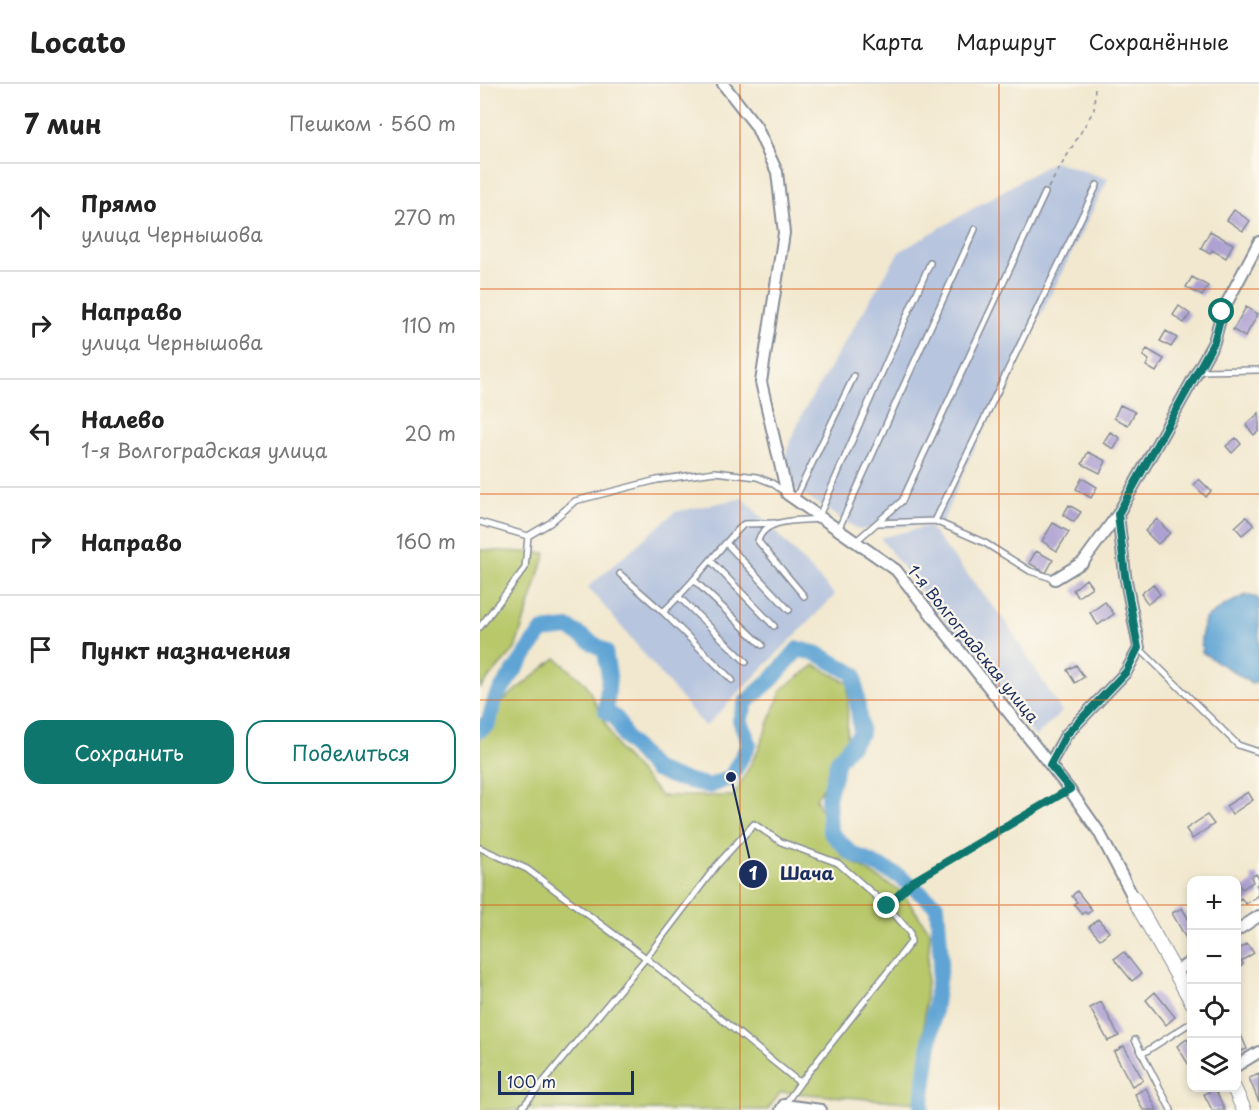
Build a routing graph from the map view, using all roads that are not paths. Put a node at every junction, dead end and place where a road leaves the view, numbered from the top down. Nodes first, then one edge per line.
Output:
1 (723, 84) edge
2 (1097, 185) dead end
3 (1045, 193) road end
4 (975, 229) dead end
5 (1259, 242) edge
6 (930, 263) dead end
7 (1259, 370) edge
8 (1197, 371) junction
9 (854, 376) dead end
10 (791, 496) junction
11 (1118, 514) junction
12 (821, 518) junction
13 (935, 520) junction
14 (480, 522) edge
15 (775, 523) junction
16 (878, 523) junction
17 (838, 530) junction
18 (528, 536) junction
19 (855, 542) junction
20 (726, 543) junction
21 (711, 561) junction
22 (620, 574) dead end
23 (1055, 579) joint
24 (694, 580) junction
25 (804, 596) dead end
26 (679, 597) junction
27 (789, 610) dead end
28 (663, 612) junction
29 (774, 626) dead end
30 (480, 627) edge
31 (762, 645) dead end
32 (1138, 648) junction
33 (746, 662) dead end
34 (732, 680) dead end
35 (1259, 752) edge
36 (1050, 765) junction
37 (480, 848) edge
38 (1133, 897) joint
39 (1259, 916) edge
40 (1238, 930) edge
41 (646, 958) junction
42 (1187, 964) edge
43 (1175, 972) junction
44 (1187, 994) edge
45 (1187, 1025) edge
46 (1135, 1040) dead end
47 (1259, 1052) edge
48 (1142, 1054) junction
49 (1241, 1063) edge
50 (800, 1083) junction
51 (1236, 1092) edge
52 (782, 1108) edge
53 (520, 1110) edge
54 (820, 1110) edge
55 (1170, 1110) edge
56 (1244, 1110) edge

1 - 10 street
2 - 13 lane
3 - 16 lane
4 - 17 lane
5 - 8 street
6 - 12 lane
7 - 8 lane
8 - 11 street
9 - 10 lane
10 - 12 street, 1-я Волгоградская улица
10 - 18 lane
11 - 23 street
11 - 32 street
12 - 15 lane
12 - 17 street, 1-я Волгоградская улица
13 - 16 lane
13 - 23 lane
14 - 18 lane
15 - 20 lane
15 - 25 lane
16 - 19 lane
17 - 19 street, 1-я Волгоградская улица
18 - 30 lane
19 - 36 street, 1-я Волгоградская улица
20 - 21 lane
20 - 27 lane
21 - 24 lane
21 - 29 lane
22 - 28 lane
24 - 26 lane
24 - 31 lane
26 - 28 lane
26 - 33 lane
28 - 34 lane
32 - 35 lane
32 - 36 street
36 - 38 street, 1-я Волгоградская улица
37 - 41 lane
38 - 43 street, 1-я Волгоградская улица
39 - 40 street
41 - 50 lane
41 - 50 lane
41 - 53 lane
42 - 43 street
43 - 44 street, 1-я Волгоградская улица
45 - 48 lane
46 - 48 lane
47 - 49 street
48 - 55 lane
50 - 52 lane
51 - 56 street
52 - 54 street

